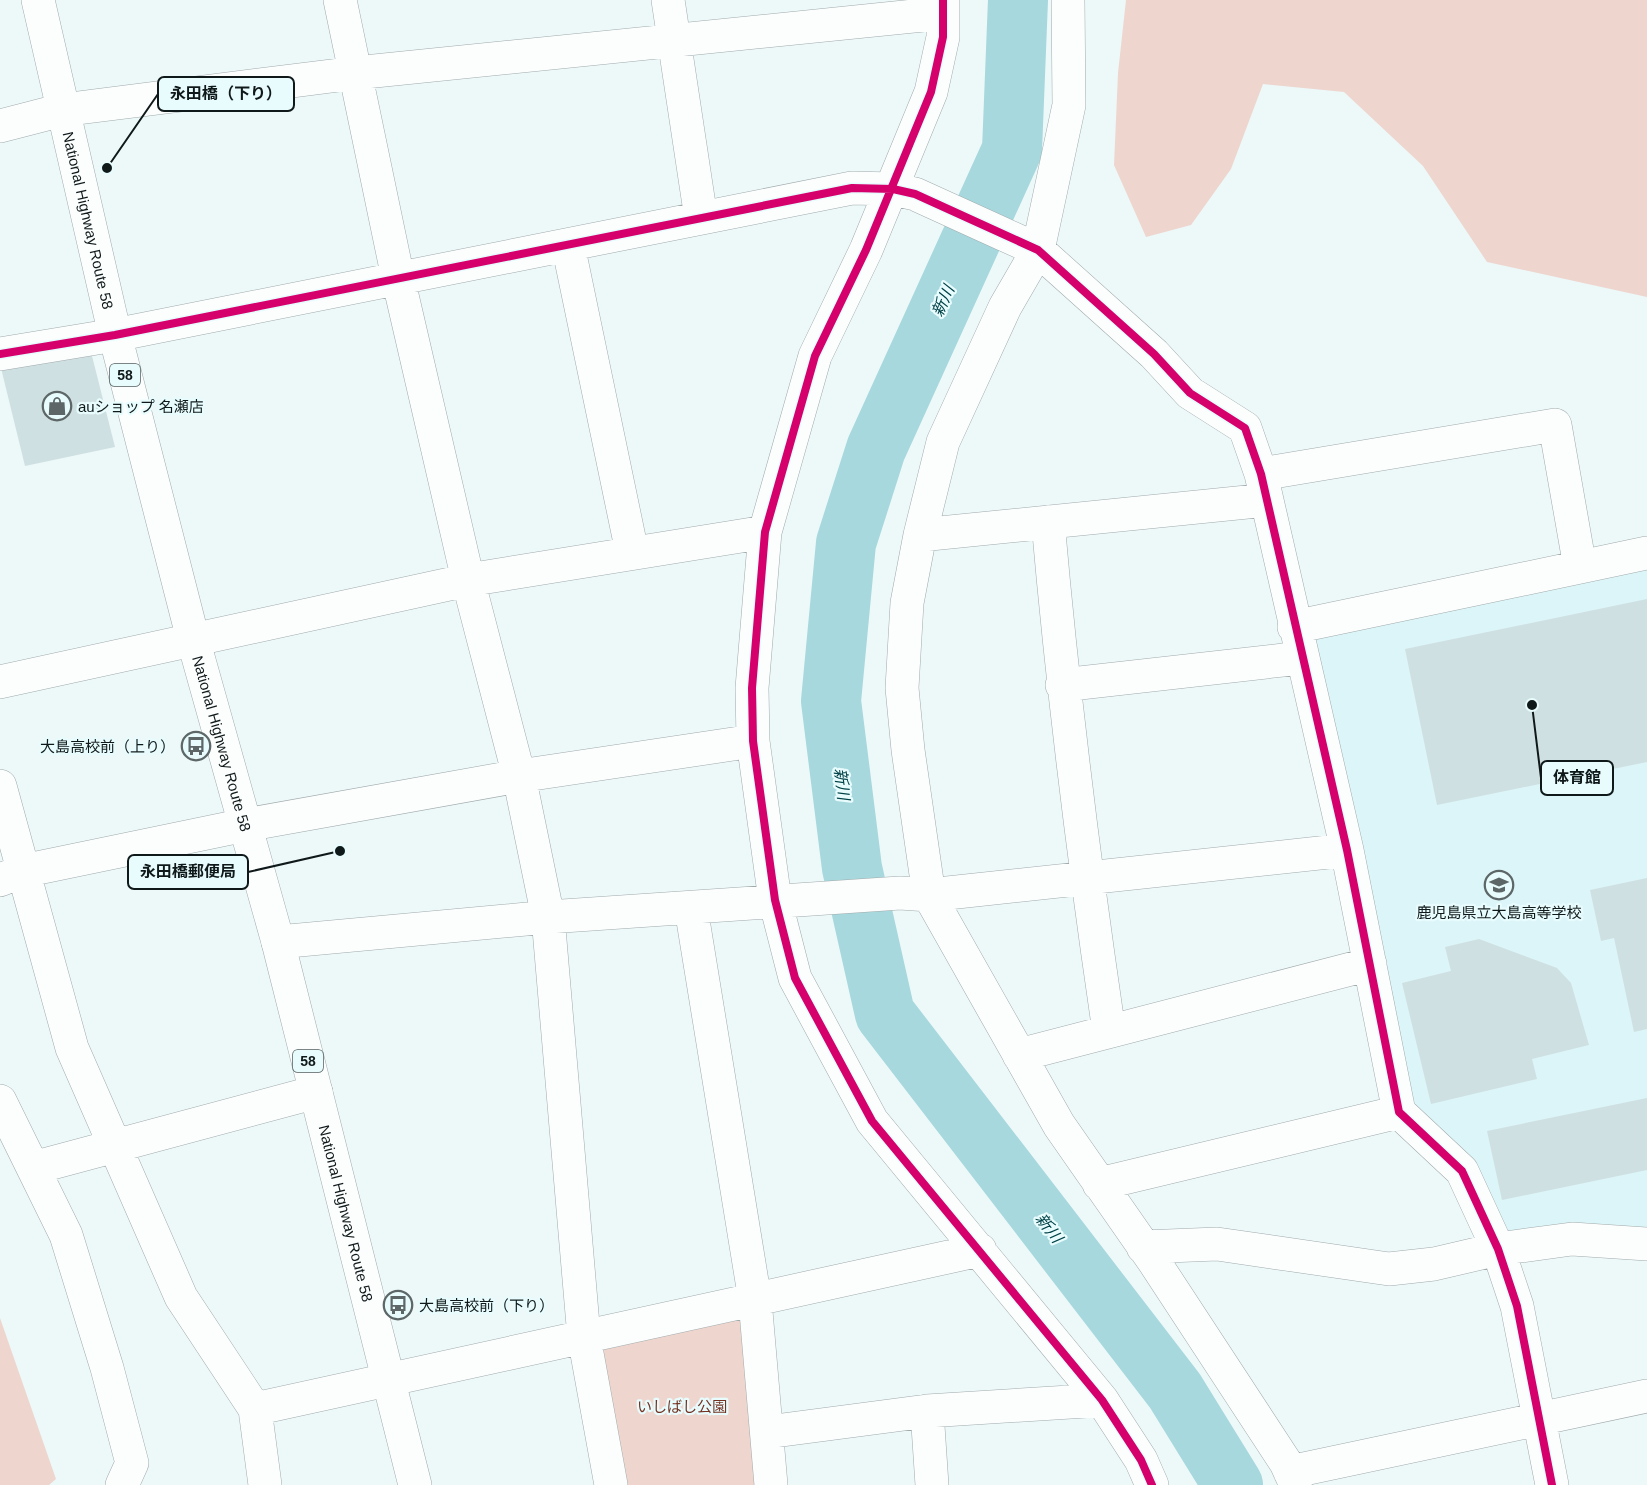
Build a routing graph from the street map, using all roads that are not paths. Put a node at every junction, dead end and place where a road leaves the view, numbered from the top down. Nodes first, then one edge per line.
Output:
1 (38, 0) edge
2 (340, 0) edge
3 (668, 0) edge
4 (1068, 0) edge
5 (943, 7) edge
6 (674, 41) junction
7 (355, 73) junction
8 (62, 110) junction
9 (0, 126) edge
10 (904, 192) junction
11 (701, 218) junction
12 (568, 245) junction
13 (1031, 246) junction
14 (398, 278) junction
15 (115, 335) junction
16 (0, 354) edge
17 (1264, 487) junction
18 (1048, 522) junction
19 (765, 532) junction
20 (920, 535) junction
21 (632, 552) junction
22 (1647, 553) edge
23 (1580, 567) junction
24 (468, 580) junction
25 (193, 639) junction
26 (1298, 642) junction
27 (0, 682) edge
28 (1062, 685) junction
29 (753, 741) junction
30 (519, 776) junction
31 (0, 786) edge
32 (245, 825) junction
33 (1347, 850) junction
34 (12, 876) edge
35 (1086, 878) junction
36 (915, 894) junction
37 (788, 900) junction
38 (691, 908) junction
39 (548, 917) junction
40 (278, 942) junction
41 (1370, 964) junction
42 (1109, 1031) junction
43 (1019, 1055) junction
44 (316, 1092) junction
45 (0, 1101) edge
46 (1399, 1112) junction
47 (115, 1147) junction
48 (33, 1168) junction
49 (1099, 1184) junction
50 (1647, 1244) edge
51 (1143, 1247) junction
52 (1498, 1249) junction
53 (980, 1250) junction
54 (755, 1300) junction
55 (584, 1337) junction
56 (388, 1380) junction
57 (1647, 1396) edge
58 (1102, 1400) junction
59 (255, 1408) junction
60 (927, 1411) junction
61 (1539, 1419) junction
62 (767, 1432) junction
63 (1293, 1479) edge
64 (122, 1485) edge
65 (265, 1485) edge
66 (415, 1485) edge
67 (611, 1485) edge
68 (771, 1485) edge
69 (932, 1485) edge
70 (1152, 1485) edge
71 (1552, 1485) edge

1 - 8 main road, National Highway Route 58 / 58
2 - 7 main road
3 - 6 main road
4 - 13 main road
5 - 6 main road
5 - 10 main road
6 - 7 main road
6 - 11 main road
7 - 8 main road
7 - 14 main road
8 - 9 main road
8 - 15 main road, National Highway Route 58 / 58
10 - 11 main road
10 - 13 main road
10 - 19 main road
11 - 12 main road
12 - 14 main road
12 - 21 main road
13 - 17 main road
13 - 20 main road
14 - 15 main road
14 - 24 main road
15 - 16 main road
15 - 25 main road, National Highway Route 58 / 58
17 - 18 main road
17 - 23 main road
17 - 26 main road
18 - 20 main road
18 - 28 main road
19 - 21 main road
19 - 29 main road
20 - 36 main road
21 - 24 main road
22 - 23 main road
23 - 26 main road
24 - 25 main road
24 - 30 main road
25 - 27 main road
25 - 32 main road, National Highway Route 58 / 58
26 - 28 main road
26 - 33 main road
28 - 35 main road
29 - 30 main road
29 - 37 main road
30 - 32 main road
30 - 39 main road
31 - 34 main road
32 - 34 main road
32 - 40 main road, National Highway Route 58 / 58
33 - 35 main road
33 - 41 main road
34 - 47 main road
35 - 36 main road
35 - 42 main road
36 - 37 main road
36 - 43 main road
37 - 38 main road
37 - 53 main road
38 - 39 main road
38 - 54 main road
39 - 40 main road
39 - 55 main road
40 - 44 main road, National Highway Route 58 / 58
41 - 42 main road
41 - 46 main road
42 - 43 main road
43 - 49 main road
44 - 47 main road
44 - 56 main road, National Highway Route 58 / 58
45 - 48 main road
46 - 49 main road
46 - 52 main road
47 - 48 main road
47 - 59 main road
48 - 64 main road
49 - 51 main road
50 - 52 main road
51 - 52 main road
51 - 63 main road
52 - 61 main road
53 - 54 main road
53 - 58 main road
54 - 55 main road
54 - 62 main road
55 - 56 main road
55 - 67 main road
56 - 59 main road
56 - 66 main road, National Highway Route 58 / 58
57 - 61 main road
58 - 60 main road
58 - 70 main road
59 - 65 main road
60 - 62 main road
60 - 69 main road
61 - 63 main road
61 - 71 main road
62 - 68 main road

